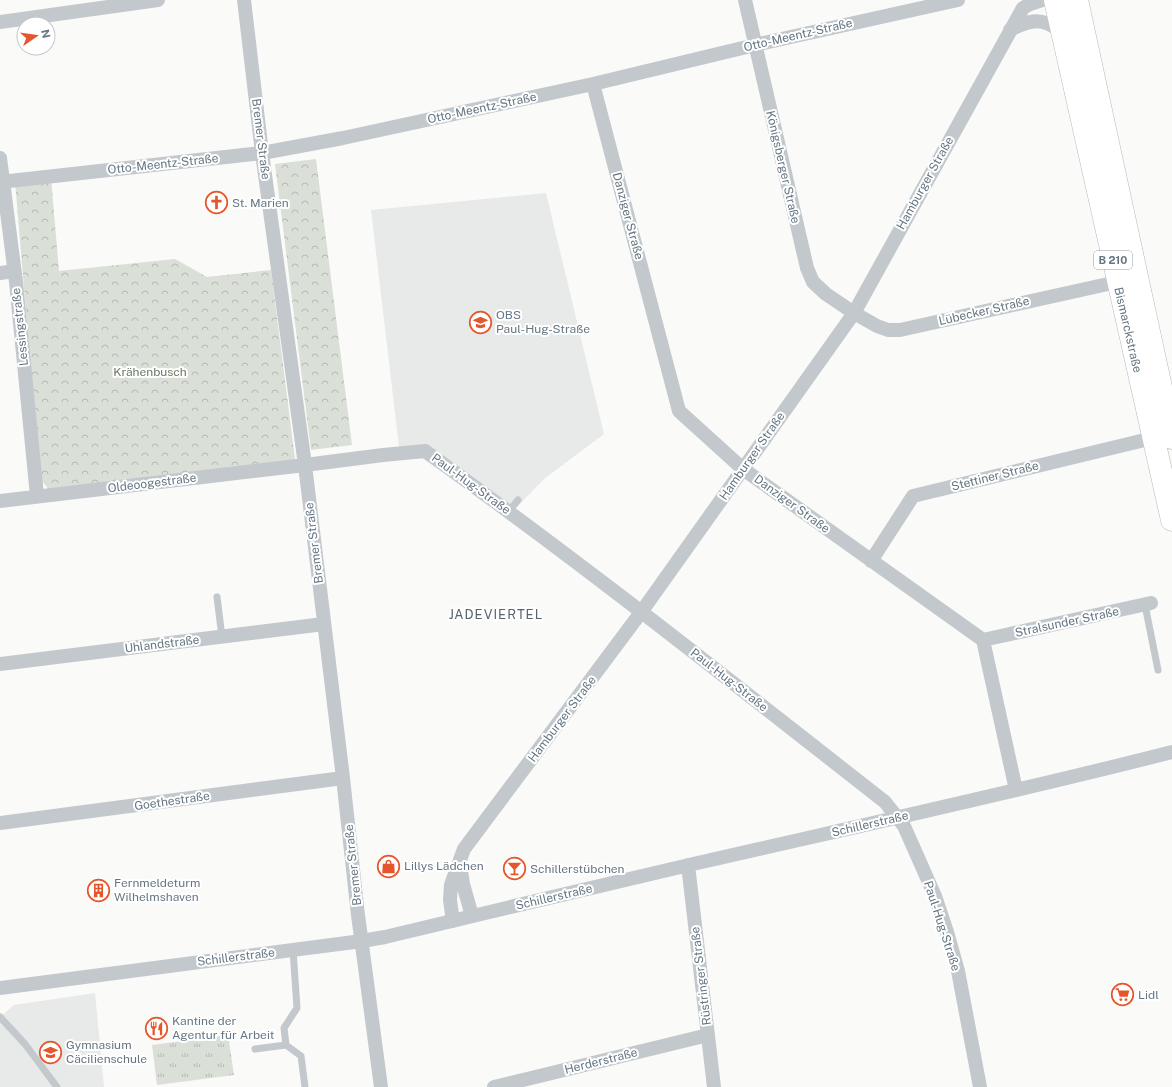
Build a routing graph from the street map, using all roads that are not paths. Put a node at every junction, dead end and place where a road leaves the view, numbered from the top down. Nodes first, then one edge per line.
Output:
1 (158, 0) edge
2 (244, 0) edge
3 (745, 0) edge
4 (958, 0) edge
5 (1042, 0) edge
6 (1055, 0) edge
7 (1062, 0) edge
8 (1077, 0) edge
9 (1081, 21) junction
10 (0, 22) edge
11 (1010, 30) junction
12 (1062, 32) junction
13 (755, 45) junction
14 (593, 84) junction
15 (262, 153) junction
16 (0, 158) edge
17 (2, 182) edge
18 (14, 271) junction
19 (0, 273) edge
20 (1117, 282) junction
21 (854, 313) junction
22 (1162, 438) edge
23 (305, 465) junction
24 (743, 469) junction
25 (37, 496) junction
26 (518, 500) dead end
27 (0, 501) edge
28 (509, 511) junction
29 (1172, 520) edge
30 (871, 561) junction
31 (217, 597) dead end
32 (1148, 604) joint
33 (642, 611) junction
34 (324, 624) junction
35 (222, 637) junction
36 (983, 640) junction
37 (0, 664) edge
38 (1158, 670) dead end
39 (1172, 752) edge
40 (343, 778) junction
41 (1016, 790) junction
42 (898, 818) junction
43 (0, 823) edge
44 (460, 860) junction
45 (688, 865) junction
46 (472, 916) junction
47 (453, 920) junction
48 (362, 941) junction
49 (293, 950) junction
50 (1, 990) edge
51 (0, 1017) edge
52 (708, 1035) junction
53 (286, 1045) junction
54 (255, 1049) dead end
55 (57, 1087) edge
56 (305, 1087) edge
57 (381, 1087) edge
58 (494, 1087) edge
59 (714, 1087) edge
60 (980, 1087) edge

1 - 10 street
2 - 15 street, Bremer Straße
3 - 13 street, Königsberger Straße
4 - 13 street, Otto-Meentz-Straße
5 - 11 street, Hamburger Straße
6 - 12 main road, Bismarckstraße / B 210
7 - 9 street
8 - 9 main road, Bismarckstraße / B 210
9 - 22 main road, Bismarckstraße / B 210
11 - 12 street
11 - 21 street, Hamburger Straße
12 - 20 main road, Bismarckstraße / B 210
13 - 14 street, Otto-Meentz-Straße
13 - 21 street, Königsberger Straße
14 - 15 street, Otto-Meentz-Straße
14 - 24 street, Danziger Straße
15 - 17 street, Otto-Meentz-Straße
15 - 23 street, Bremer Straße
16 - 17 street, Lessingstraße
17 - 18 street, Lessingstraße
18 - 19 street
18 - 25 street, Lessingstraße
20 - 21 street, Lübecker Straße
20 - 22 main road, Bismarckstraße / B 210
21 - 24 street, Hamburger Straße
22 - 29 main road, Bismarckstraße / B 210
22 - 30 street, Stettiner Straße
23 - 25 street, Oldeoogestraße
23 - 28 street, Paul-Hug-Straße
23 - 34 street, Bremer Straße
24 - 30 street, Danziger Straße
24 - 33 street, Hamburger Straße
25 - 27 street, Oldeoogestraße
26 - 28 lane
28 - 33 street, Paul-Hug-Straße
30 - 36 street, Danziger Straße
31 - 35 lane
32 - 36 street, Stralsunder Straße
32 - 38 lane
33 - 42 street, Paul-Hug-Straße
33 - 44 street, Hamburger Straße
34 - 35 street, Uhlandstraße
34 - 40 street, Bremer Straße
35 - 37 street, Uhlandstraße
36 - 41 street
39 - 41 street, Schillerstraße
40 - 43 street, Goethestraße
40 - 48 street, Bremer Straße
41 - 42 street, Schillerstraße
42 - 45 street, Schillerstraße
42 - 60 street, Paul-Hug-Straße
44 - 46 street
44 - 47 street, Hamburger Straße
45 - 46 street, Schillerstraße
45 - 52 street, Rüstringer Straße
46 - 47 street, Schillerstraße
47 - 48 street, Schillerstraße
48 - 49 street, Schillerstraße
48 - 57 street, Bremer Straße
49 - 50 street, Schillerstraße
49 - 53 lane
51 - 55 lane
52 - 58 street, Herderstraße
52 - 59 street, Rüstringer Straße
53 - 54 lane
53 - 56 lane

